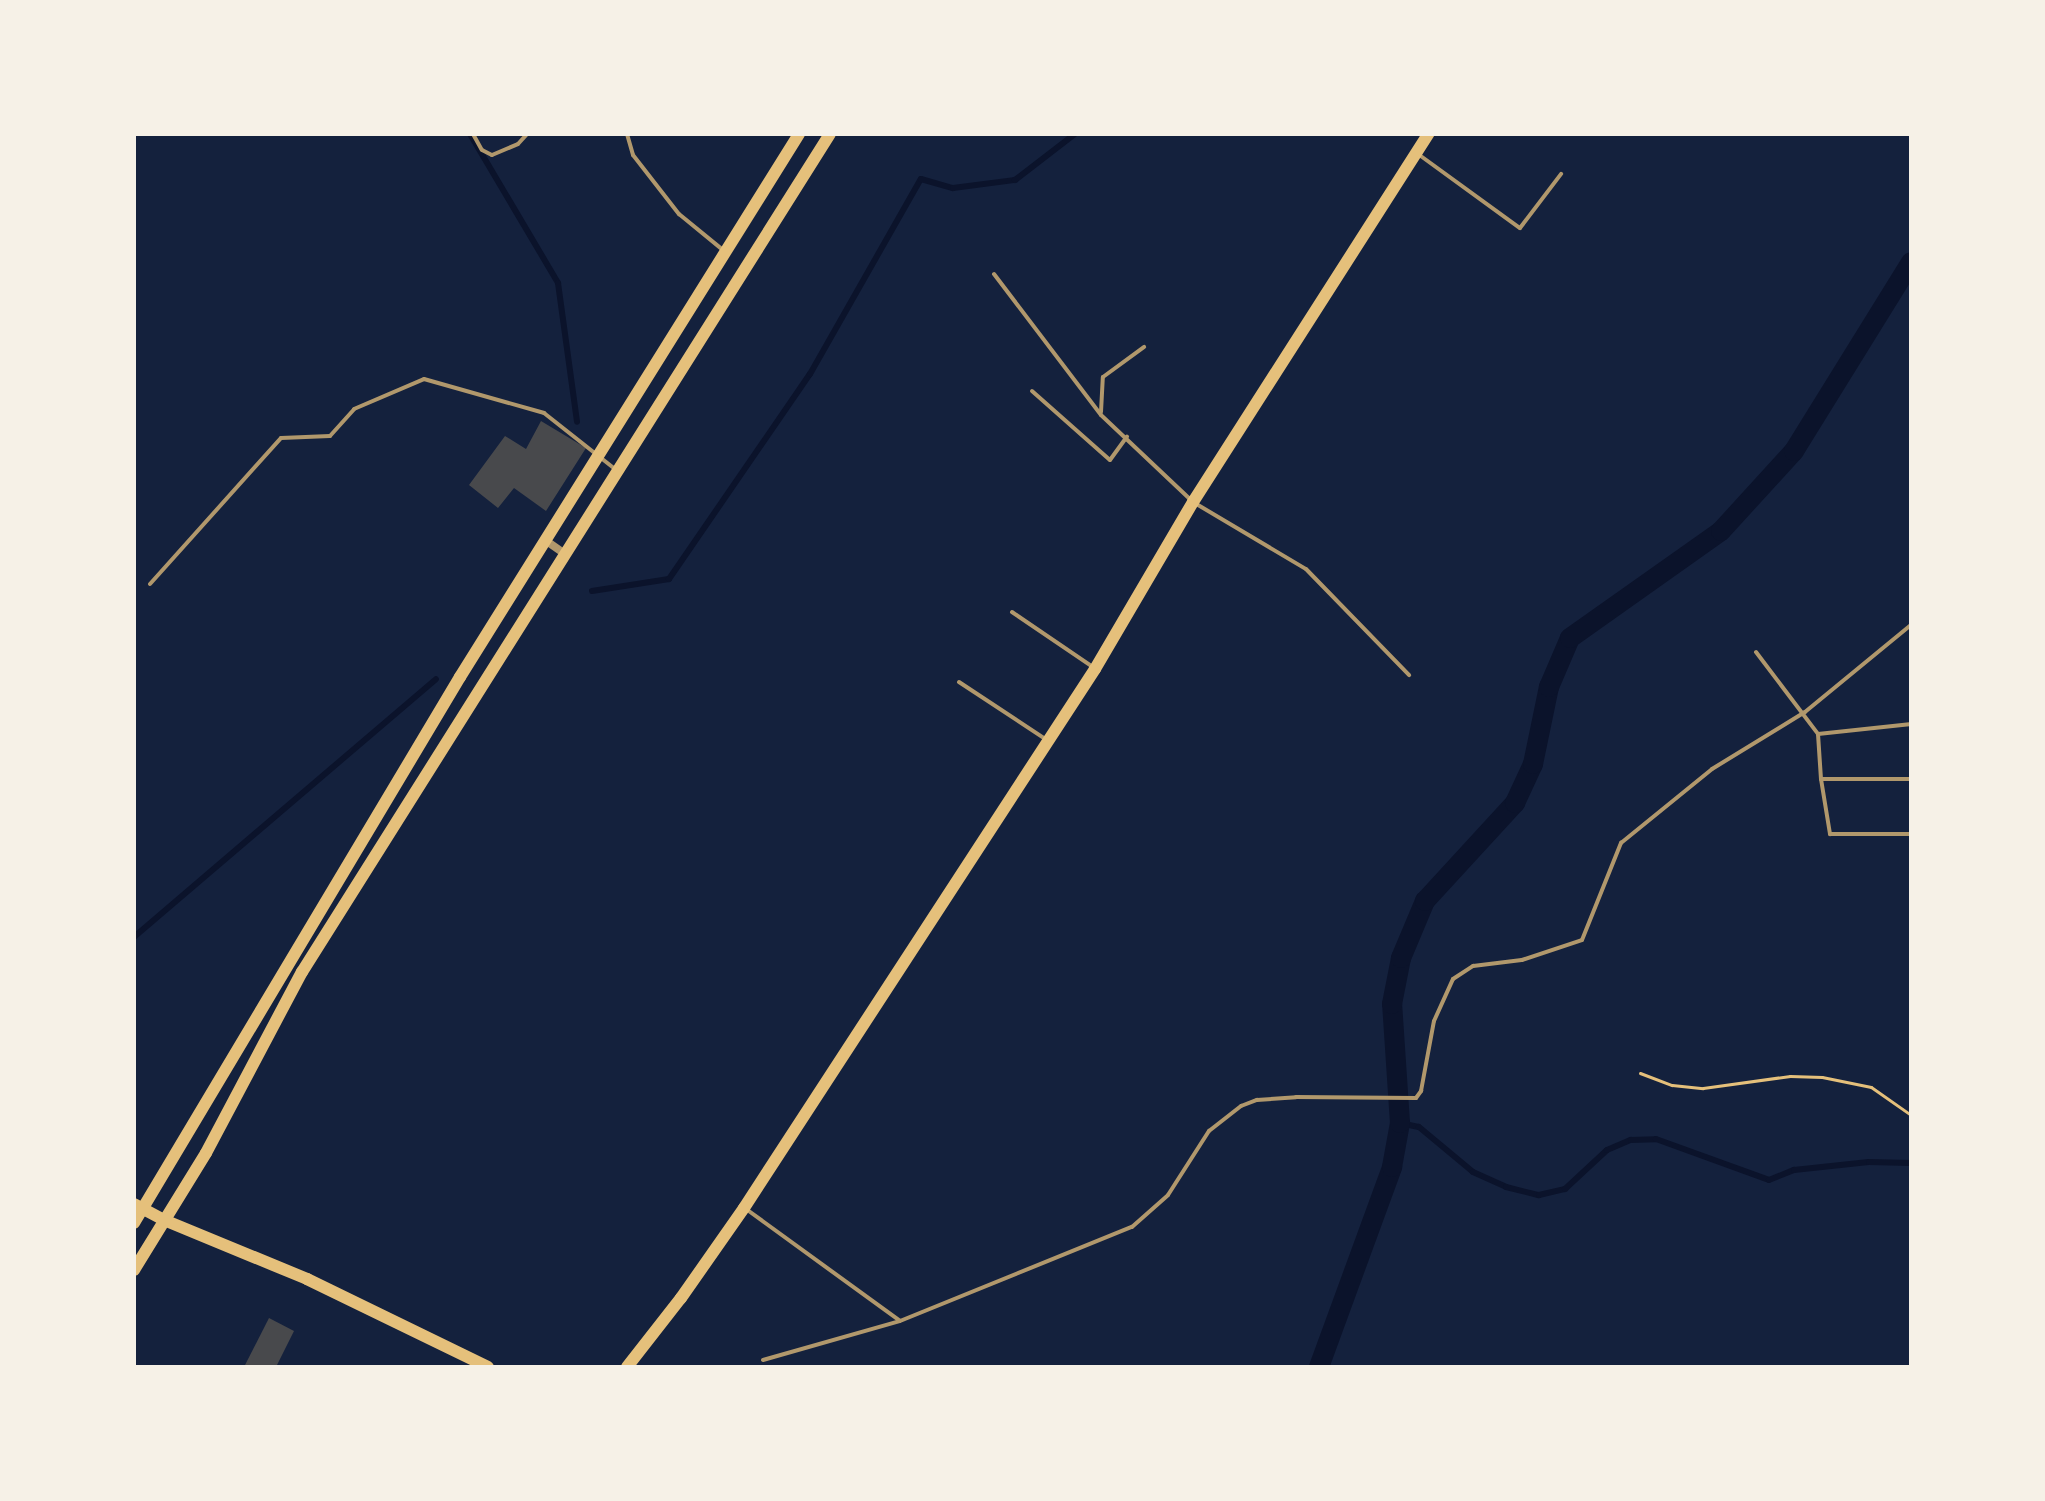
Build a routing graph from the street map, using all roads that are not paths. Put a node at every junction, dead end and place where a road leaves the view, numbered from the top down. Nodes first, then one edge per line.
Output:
1 (473, 134) edge
2 (527, 134) edge
3 (627, 134) edge
4 (799, 134) edge
5 (830, 134) edge
6 (1428, 134) edge
7 (1416, 153) junction
8 (1561, 174) dead end
9 (726, 251) junction
10 (994, 274) dead end
11 (1144, 347) dead end
12 (1032, 391) dead end
13 (1101, 415) junction
14 (1127, 437) junction
15 (598, 456) junction
16 (617, 470) junction
17 (1193, 502) junction
18 (545, 540) junction
19 (565, 554) junction
20 (150, 584) dead end
21 (1012, 612) dead end
22 (1911, 625) edge
23 (1756, 652) dead end
24 (1095, 669) junction
25 (1409, 675) dead end
26 (959, 682) dead end
27 (1805, 712) junction
28 (1911, 724) edge
29 (1818, 734) junction
30 (1048, 740) junction
31 (1821, 779) junction
32 (1911, 779) edge
33 (1911, 834) edge
34 (139, 1206) edge
35 (744, 1208) junction
36 (164, 1220) junction
37 (134, 1223) edge
38 (134, 1270) edge
39 (900, 1321) junction
40 (763, 1360) dead end
41 (488, 1367) edge
42 (627, 1367) edge

1 - 2 lane
3 - 9 lane
4 - 9 main road
5 - 16 main road
6 - 7 main road
7 - 8 lane
7 - 17 main road
9 - 15 main road
10 - 13 lane
11 - 13 lane
12 - 14 lane
13 - 14 lane
14 - 17 lane
15 - 16 lane
15 - 18 main road
15 - 20 lane
16 - 19 main road
17 - 24 main road
17 - 25 lane
18 - 19 street
18 - 34 main road
19 - 36 main road
21 - 24 lane
22 - 27 lane
23 - 27 lane
24 - 30 main road
26 - 30 lane
27 - 29 lane
27 - 39 lane
28 - 29 lane
29 - 31 lane
30 - 35 main road
31 - 32 lane
31 - 33 lane
34 - 36 main road
34 - 37 main road
35 - 39 lane
35 - 42 main road
36 - 38 main road
36 - 41 main road
39 - 40 lane

